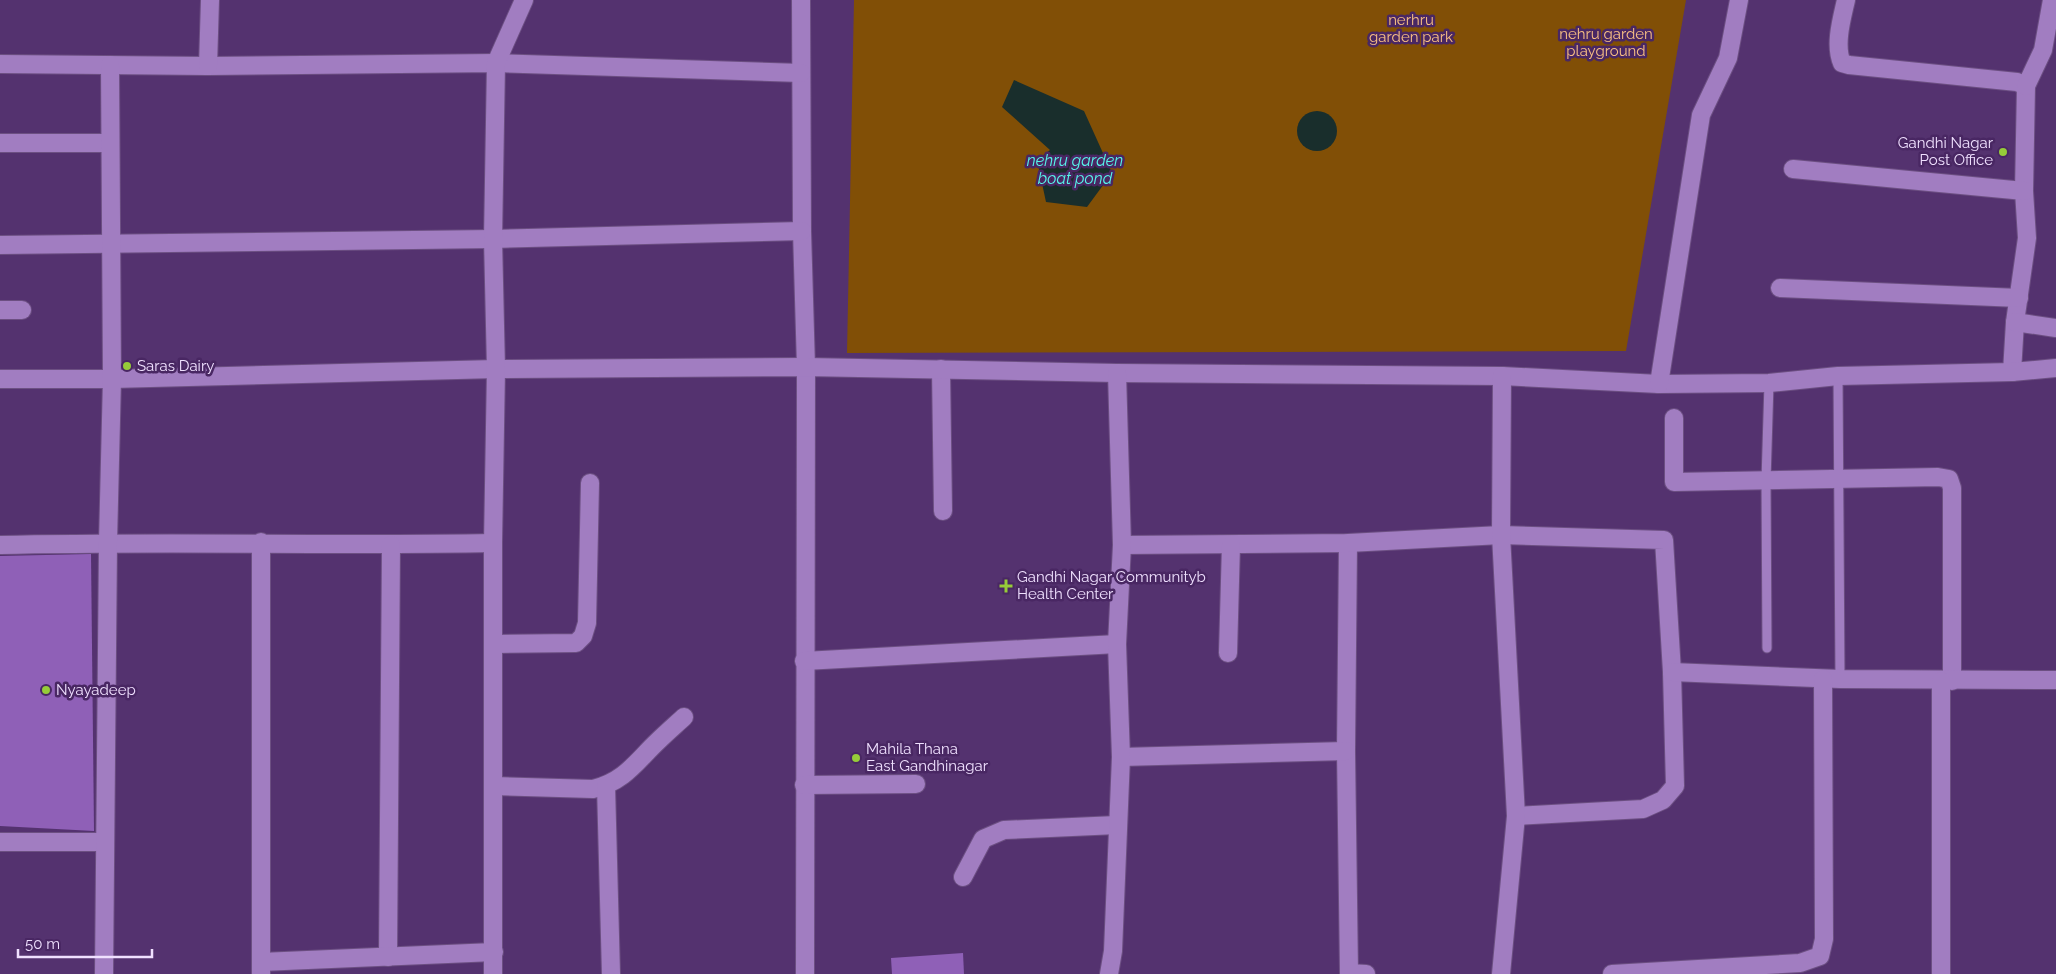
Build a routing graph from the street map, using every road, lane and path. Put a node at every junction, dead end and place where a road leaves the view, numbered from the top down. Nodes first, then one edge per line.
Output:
1 (210, 0) edge
2 (524, 0) edge
3 (801, 0) edge
4 (1739, 0) edge
5 (1846, 0) edge
6 (2052, 0) edge
7 (496, 63) junction
8 (0, 64) edge
9 (110, 65) junction
10 (208, 66) junction
11 (801, 73) junction
12 (2026, 86) junction
13 (0, 143) edge
14 (110, 143) junction
15 (1793, 169) dead end
16 (2024, 191) junction
17 (802, 232) junction
18 (493, 239) junction
19 (0, 245) edge
20 (110, 245) junction
21 (1780, 288) dead end
22 (2019, 298) junction
23 (0, 310) edge
24 (22, 310) dead end
25 (2015, 322) junction
26 (2056, 328) edge
27 (806, 367) junction
28 (2056, 368) edge
29 (496, 369) junction
30 (941, 369) junction
31 (2012, 372) junction
32 (1117, 373) junction
33 (1502, 376) junction
34 (1838, 376) junction
35 (0, 379) edge
36 (112, 379) junction
37 (1769, 383) junction
38 (1658, 384) junction
39 (1674, 418) dead end
40 (1838, 480) junction
41 (1766, 481) junction
42 (590, 483) dead end
43 (944, 511) dead end
44 (1501, 536) junction
45 (108, 542) junction
46 (261, 542) junction
47 (493, 542) junction
48 (1122, 544) junction
49 (1348, 544) junction
50 (0, 545) edge
51 (391, 545) junction
52 (1231, 545) junction
53 (494, 644) junction
54 (1117, 644) junction
55 (1766, 648) dead end
56 (1228, 653) dead end
57 (804, 661) junction
58 (1672, 672) junction
59 (1832, 679) junction
60 (2056, 680) edge
61 (1947, 681) junction
62 (684, 717) dead end
63 (1346, 751) junction
64 (1121, 757) junction
65 (916, 784) dead end
66 (804, 785) junction
67 (494, 786) junction
68 (606, 786) junction
69 (1516, 816) junction
70 (1117, 825) junction
71 (0, 842) edge
72 (105, 842) junction
73 (963, 877) dead end
74 (494, 952) junction
75 (388, 957) junction
76 (261, 968) edge
77 (104, 974) edge
78 (493, 974) edge
79 (611, 974) edge
80 (805, 974) edge
81 (1110, 974) edge
82 (1366, 974) edge
83 (1501, 974) edge
84 (1612, 974) edge
85 (1942, 974) edge

1 - 10 street
2 - 7 street
3 - 11 street
4 - 38 street
5 - 12 street
6 - 12 street
7 - 10 street
7 - 11 street
7 - 18 street
8 - 9 street
9 - 10 street
9 - 14 street
11 - 17 street
12 - 16 street
13 - 14 street
14 - 20 street
15 - 16 street
16 - 22 street
17 - 18 street
17 - 27 street
18 - 20 street
18 - 29 street
19 - 20 street
20 - 36 street
21 - 22 street
22 - 25 street
23 - 24 street
25 - 26 street
25 - 31 street
27 - 29 street
27 - 30 street
27 - 57 street
28 - 31 street
29 - 36 street
29 - 47 street
30 - 32 street
30 - 43 street
31 - 34 street
32 - 33 street
32 - 48 street
33 - 38 street
33 - 44 street
34 - 37 street
34 - 40 lane
35 - 36 street
36 - 45 street
37 - 38 street
37 - 41 lane
39 - 41 street
40 - 41 street
40 - 59 lane
40 - 61 street
41 - 55 lane
42 - 53 street
44 - 49 street
44 - 58 street
44 - 69 street
45 - 46 street
45 - 50 street
45 - 72 street
46 - 51 street
46 - 76 street
47 - 51 street
47 - 53 street
48 - 52 street
48 - 54 street
49 - 52 street
49 - 63 street
51 - 75 street
52 - 56 street
53 - 67 street
54 - 57 street
54 - 64 street
57 - 66 street
58 - 59 street
58 - 69 street
59 - 61 street
59 - 84 street
60 - 61 street
61 - 85 street
62 - 68 street
63 - 64 street
63 - 82 street
64 - 70 street
65 - 66 street
66 - 80 street
67 - 68 street
67 - 74 street
68 - 79 street
69 - 83 street
70 - 73 street
70 - 81 street
71 - 72 street
72 - 77 street
74 - 75 street
74 - 78 street
75 - 76 street

